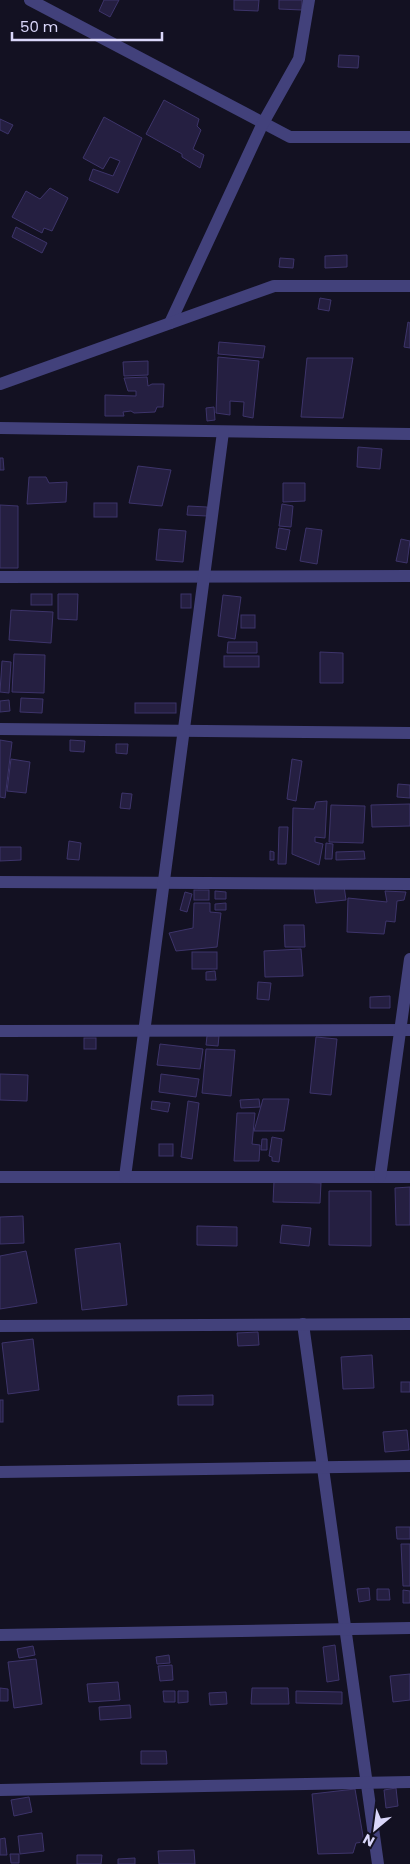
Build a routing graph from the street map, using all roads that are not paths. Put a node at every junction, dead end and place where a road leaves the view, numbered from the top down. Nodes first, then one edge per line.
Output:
1 (30, 0) edge
2 (309, 0) edge
3 (263, 123) junction
4 (410, 137) edge
5 (410, 286) edge
6 (170, 323) junction
7 (0, 384) edge
8 (0, 428) edge
9 (223, 432) junction
10 (410, 434) edge
11 (410, 576) edge
12 (0, 577) edge
13 (204, 577) junction
14 (0, 729) edge
15 (184, 731) junction
16 (410, 733) edge
17 (0, 882) edge
18 (164, 883) junction
19 (410, 884) edge
20 (410, 959) edge
21 (405, 1030) edge
22 (0, 1031) edge
23 (145, 1031) junction
24 (0, 1177) edge
25 (125, 1177) junction
26 (380, 1177) junction
27 (410, 1177) edge
28 (303, 1324) junction
29 (410, 1324) edge
30 (0, 1326) edge
31 (410, 1466) edge
32 (323, 1467) junction
33 (0, 1472) edge
34 (410, 1628) edge
35 (345, 1629) junction
36 (0, 1635) edge
37 (410, 1782) edge
38 (367, 1783) junction
39 (0, 1790) edge
40 (378, 1864) edge

1 - 3 street
2 - 3 street
3 - 4 street
3 - 6 street
5 - 6 street
6 - 7 street
8 - 9 street
9 - 10 street
9 - 13 street
11 - 13 street
12 - 13 street
13 - 15 street
14 - 15 street
15 - 16 street
15 - 18 street
17 - 18 street
18 - 19 street
18 - 23 street
20 - 21 street
21 - 23 street
21 - 26 street
22 - 23 street
23 - 25 street
24 - 25 street
25 - 26 street
26 - 27 street
28 - 29 street
28 - 30 street
28 - 32 street
31 - 32 street
32 - 33 street
32 - 35 street
34 - 35 street
35 - 36 street
35 - 38 street
37 - 38 street
38 - 39 street
38 - 40 street

